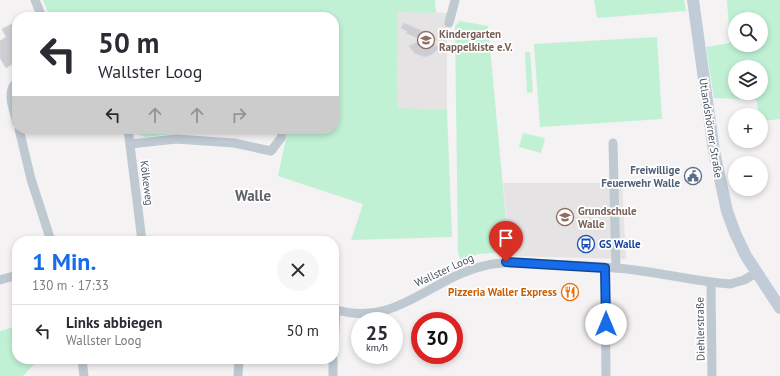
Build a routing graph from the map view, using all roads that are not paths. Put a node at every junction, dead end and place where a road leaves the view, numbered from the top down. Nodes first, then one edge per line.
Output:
1 (35, 0) edge
2 (455, 0) edge
3 (693, 0) edge
4 (40, 12) edge
5 (449, 23) dead end
6 (20, 134) edge
7 (129, 134) edge
8 (282, 134) edge
9 (613, 143) dead end
10 (130, 144) junction
11 (49, 236) edge
12 (141, 236) edge
13 (605, 268) junction
14 (616, 268) junction
15 (756, 273) junction
16 (12, 276) edge
17 (0, 280) edge
18 (711, 283) junction
19 (780, 308) edge
20 (339, 310) edge
21 (83, 364) edge
22 (239, 364) edge
23 (333, 364) edge
24 (84, 376) edge
25 (238, 376) edge
26 (332, 376) edge
27 (606, 376) edge
28 (712, 376) edge

1 - 4 street
2 - 5 street
3 - 15 street, Utlandshörner Straße
6 - 11 street
7 - 10 street, Kölkeweg
8 - 10 street
9 - 14 street
10 - 12 street, Kölkeweg
13 - 14 street, Wallster Loog
13 - 20 street, Wallster Loog
13 - 27 street
14 - 18 street, Wallster Loog
15 - 18 street, Wallster Loog
15 - 19 street, Utlandshörner Straße
16 - 17 street
18 - 28 street, Diehlerstraße
21 - 24 street
22 - 25 street
23 - 26 street

